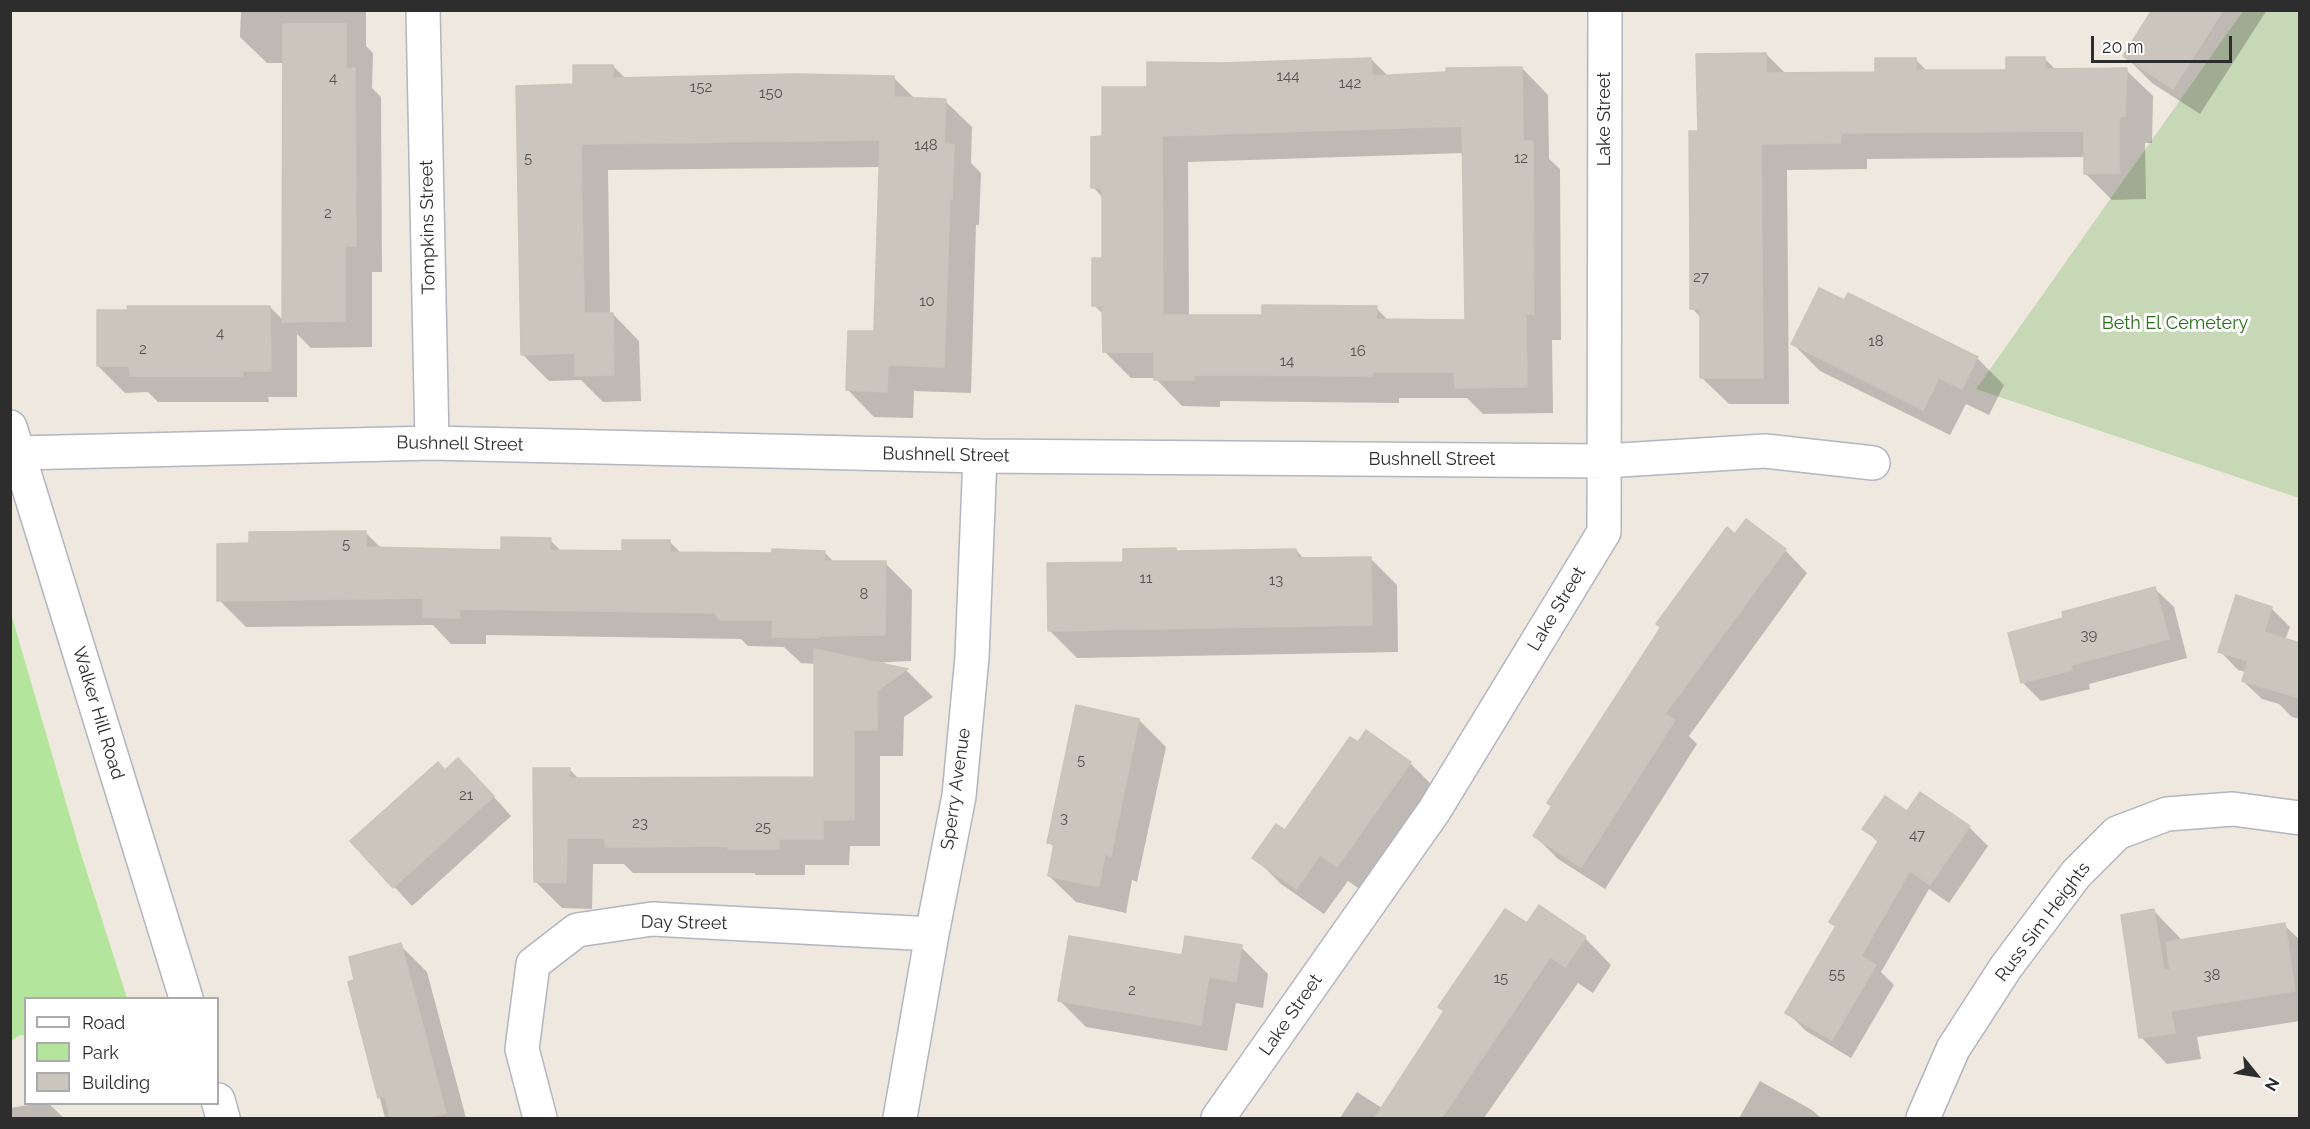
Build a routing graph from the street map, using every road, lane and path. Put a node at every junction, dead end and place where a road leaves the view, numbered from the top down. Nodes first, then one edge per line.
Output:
1 (423, 10) edge
2 (1605, 10) edge
3 (14, 440) edge
4 (432, 443) junction
5 (980, 456) junction
6 (1605, 461) junction
7 (1873, 463) dead end
8 (2300, 818) edge
9 (932, 934) junction
10 (185, 997) edge
11 (219, 1104) edge
12 (223, 1119) edge
13 (540, 1119) edge
14 (900, 1119) edge
15 (1218, 1119) edge
16 (1923, 1119) edge

1 - 4 street, Tompkins Street
2 - 6 street, Lake Street
3 - 4 street, Bushnell Street
3 - 10 street, Walker Hill Road
4 - 5 street, Bushnell Street
5 - 6 street, Bushnell Street
5 - 9 street, Sperry Avenue
6 - 7 street, Bushnell Street
6 - 15 street, Lake Street
8 - 16 street, Russ Sim Heights
9 - 13 street, Day Street
9 - 14 street, Sperry Avenue
11 - 12 street

